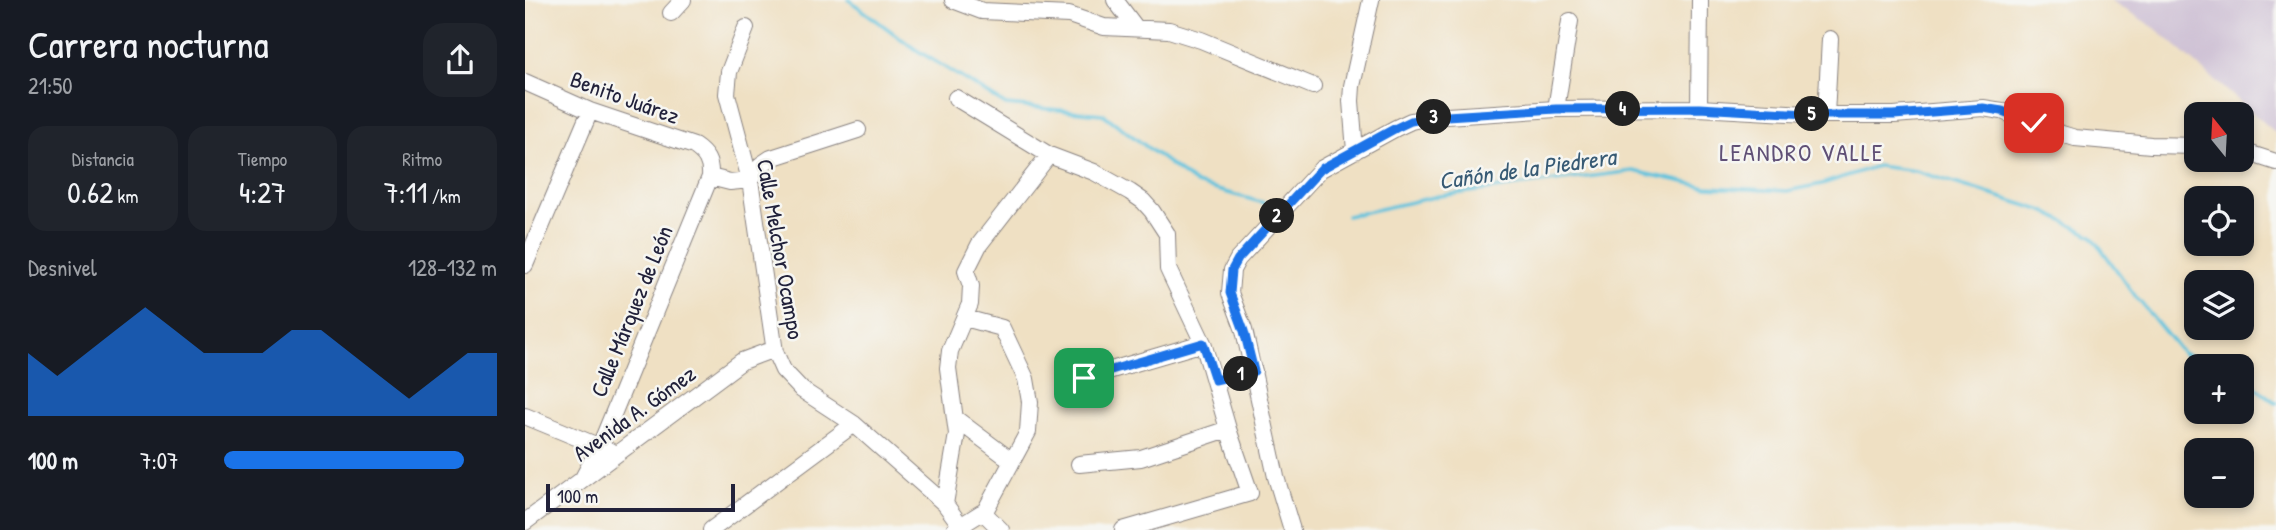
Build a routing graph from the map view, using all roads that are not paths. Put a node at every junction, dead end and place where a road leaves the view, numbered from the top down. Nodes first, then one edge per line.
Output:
1 (683, 0) edge
2 (953, 0) edge
3 (1115, 0) edge
4 (1371, 0) edge
5 (1700, 0) edge
6 (671, 13) dead end
7 (1570, 21) dead end
8 (746, 28) dead end
9 (1136, 28) junction
10 (1830, 39) dead end
11 (525, 82) edge
12 (1313, 86) dead end
13 (956, 98) dead end
14 (1699, 108) junction
15 (1556, 109) junction
16 (590, 111) junction
17 (1826, 115) junction
18 (858, 130) dead end
19 (2184, 146) edge
20 (1356, 151) junction
21 (1049, 155) junction
22 (2254, 155) edge
23 (2276, 162) edge
24 (710, 177) junction
25 (750, 180) junction
26 (525, 265) edge
27 (965, 318) junction
28 (1203, 343) junction
29 (775, 352) junction
30 (1254, 371) junction
31 (1084, 378) dead end
32 (1215, 380) junction
33 (525, 416) edge
34 (956, 419) junction
35 (854, 424) junction
36 (1228, 429) junction
37 (608, 450) junction
38 (1012, 461) junction
39 (1079, 464) dead end
40 (1276, 477) junction
41 (1247, 483) junction
42 (945, 504) junction
43 (986, 514) junction
44 (525, 522) edge
45 (960, 528) edge
46 (711, 530) edge
47 (1001, 530) edge
48 (1123, 530) edge
49 (1292, 530) edge

1 - 6 street
2 - 9 street
3 - 9 street
4 - 20 street
5 - 14 street
7 - 15 street
8 - 25 street, Calle Melchor Ocampo
9 - 12 street
10 - 17 street
11 - 16 street, Benito Juárez
13 - 21 street
14 - 15 street
14 - 17 street
15 - 20 street
16 - 24 street, Benito Juárez
16 - 26 street
17 - 19 street
18 - 25 street
20 - 30 street
21 - 27 street
21 - 28 street
22 - 23 street
24 - 25 street
24 - 37 street, Calle Márquez de León
25 - 29 street, Calle Melchor Ocampo
27 - 34 street
27 - 38 street
28 - 31 street
28 - 32 street
29 - 35 street, Calle Melchor Ocampo
29 - 37 street, Avenida A. Gómez
30 - 32 street
30 - 40 street
32 - 36 street
33 - 37 street
34 - 38 street
34 - 42 street
35 - 42 street, Calle Melchor Ocampo
35 - 46 street
36 - 39 street
36 - 41 street
37 - 44 street, Avenida A. Gómez
38 - 43 street
40 - 41 street
40 - 49 street
41 - 48 street
42 - 45 street, Calle Melchor Ocampo
43 - 45 street
43 - 47 street

